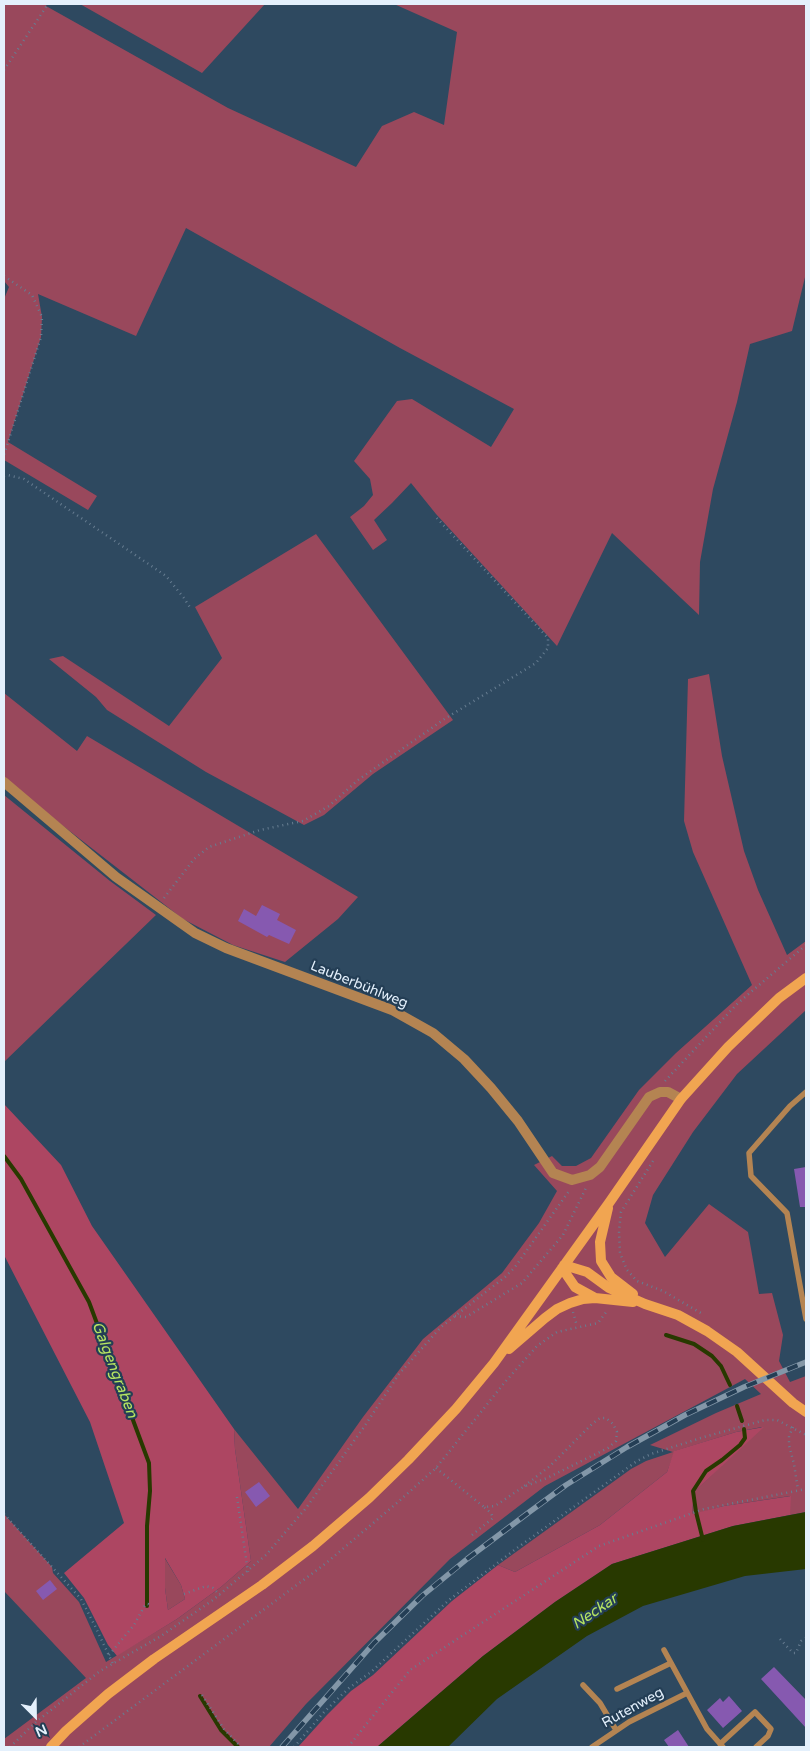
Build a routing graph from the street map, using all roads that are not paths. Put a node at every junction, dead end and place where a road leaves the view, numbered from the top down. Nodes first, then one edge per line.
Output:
1 (4, 782) edge
2 (806, 978) edge
3 (806, 1092) edge
4 (681, 1100) junction
5 (609, 1203) junction
6 (563, 1267) junction
7 (595, 1298) junction
8 (645, 1304) junction
9 (806, 1319) edge
10 (494, 1363) junction
11 (806, 1412) edge
12 (664, 1650) dead end
13 (671, 1663) junction
14 (583, 1685) dead end
15 (618, 1689) dead end
16 (687, 1693) junction
17 (616, 1730) junction
18 (721, 1746) edge
19 (51, 1747) edge
20 (592, 1747) edge
21 (756, 1747) edge

1 - 4 street, Lauberbühlweg
2 - 4 main road
3 - 9 lane
4 - 5 main road
5 - 6 main road
5 - 8 main road
6 - 7 main road
6 - 8 main road
6 - 10 main road
7 - 8 main road
7 - 10 main road
8 - 11 main road
10 - 19 main road
12 - 13 lane
13 - 15 lane
13 - 16 lane
14 - 17 lane
16 - 17 lane, Rutenweg
16 - 18 lane
17 - 20 lane, Rutenweg
18 - 21 lane

